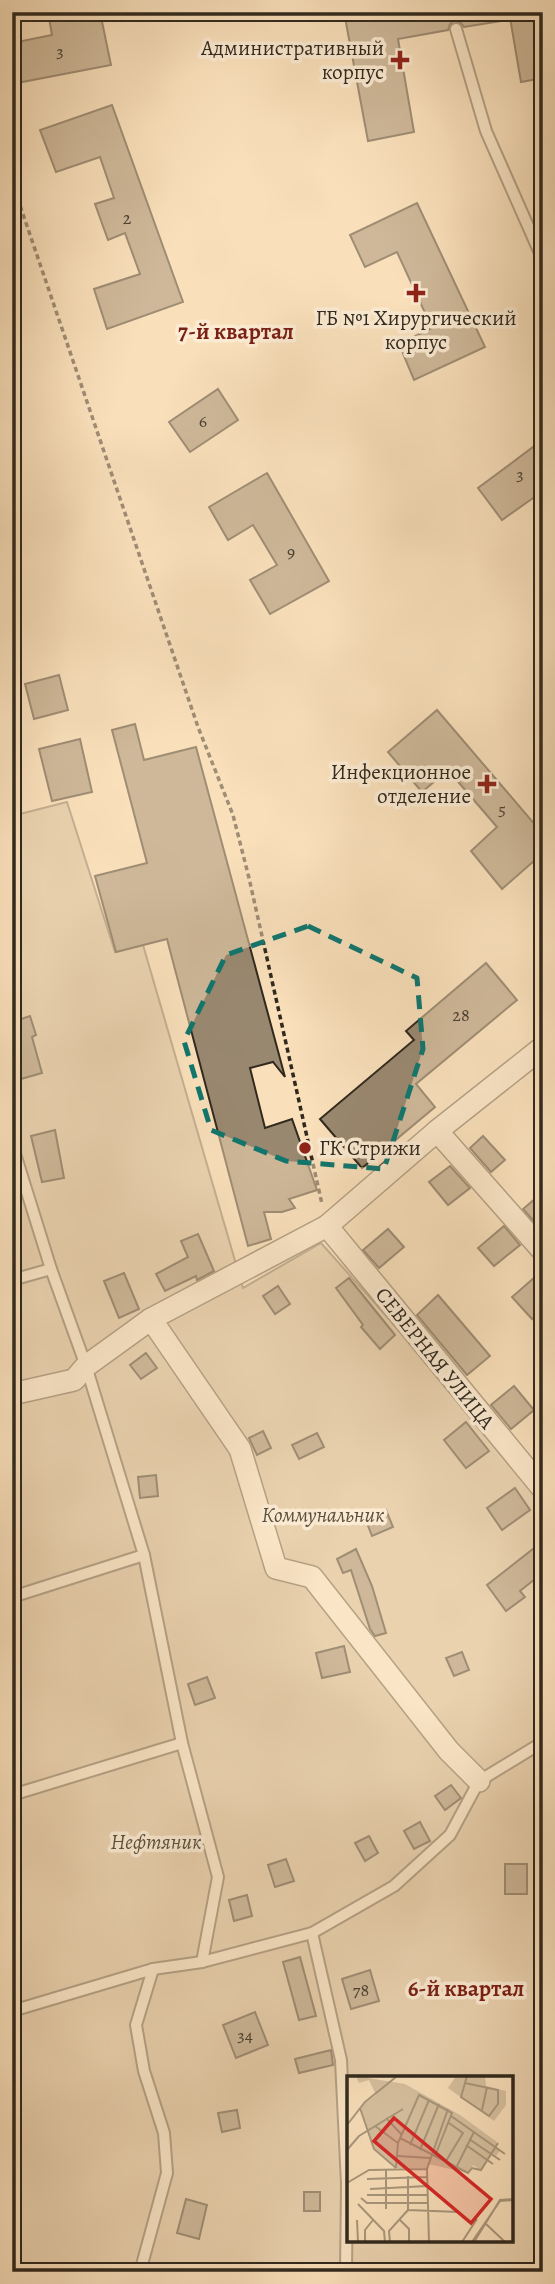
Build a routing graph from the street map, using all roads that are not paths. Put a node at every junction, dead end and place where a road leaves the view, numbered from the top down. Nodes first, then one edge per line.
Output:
1 (456, 29) dead end
2 (543, 260) edge
3 (543, 1047) edge
4 (437, 1130) junction
5 (12, 1144) edge
6 (327, 1226) junction
7 (543, 1251) edge
8 (51, 1269) junction
9 (12, 1280) edge
10 (151, 1319) junction
11 (86, 1366) junction
12 (12, 1394) edge
13 (543, 1489) edge
14 (144, 1555) junction
15 (12, 1597) edge
16 (182, 1742) junction
17 (543, 1742) edge
18 (479, 1782) junction
19 (12, 1795) edge
20 (312, 1933) junction
21 (202, 1962) junction
22 (153, 1969) junction
23 (12, 2011) edge
24 (140, 2272) edge
25 (346, 2272) edge

1 - 2 lane
3 - 4 street
4 - 6 street
4 - 7 street
5 - 8 lane
6 - 10 street
6 - 13 street, СЕВЕРНАЯ УЛИЦА
8 - 9 lane
8 - 11 lane
10 - 11 street
10 - 18 street
11 - 12 street
11 - 14 lane
14 - 15 lane
14 - 16 lane
16 - 19 lane
16 - 21 lane
17 - 18 lane
18 - 20 lane
20 - 21 lane
20 - 25 lane
21 - 22 lane
22 - 23 lane
22 - 24 lane

